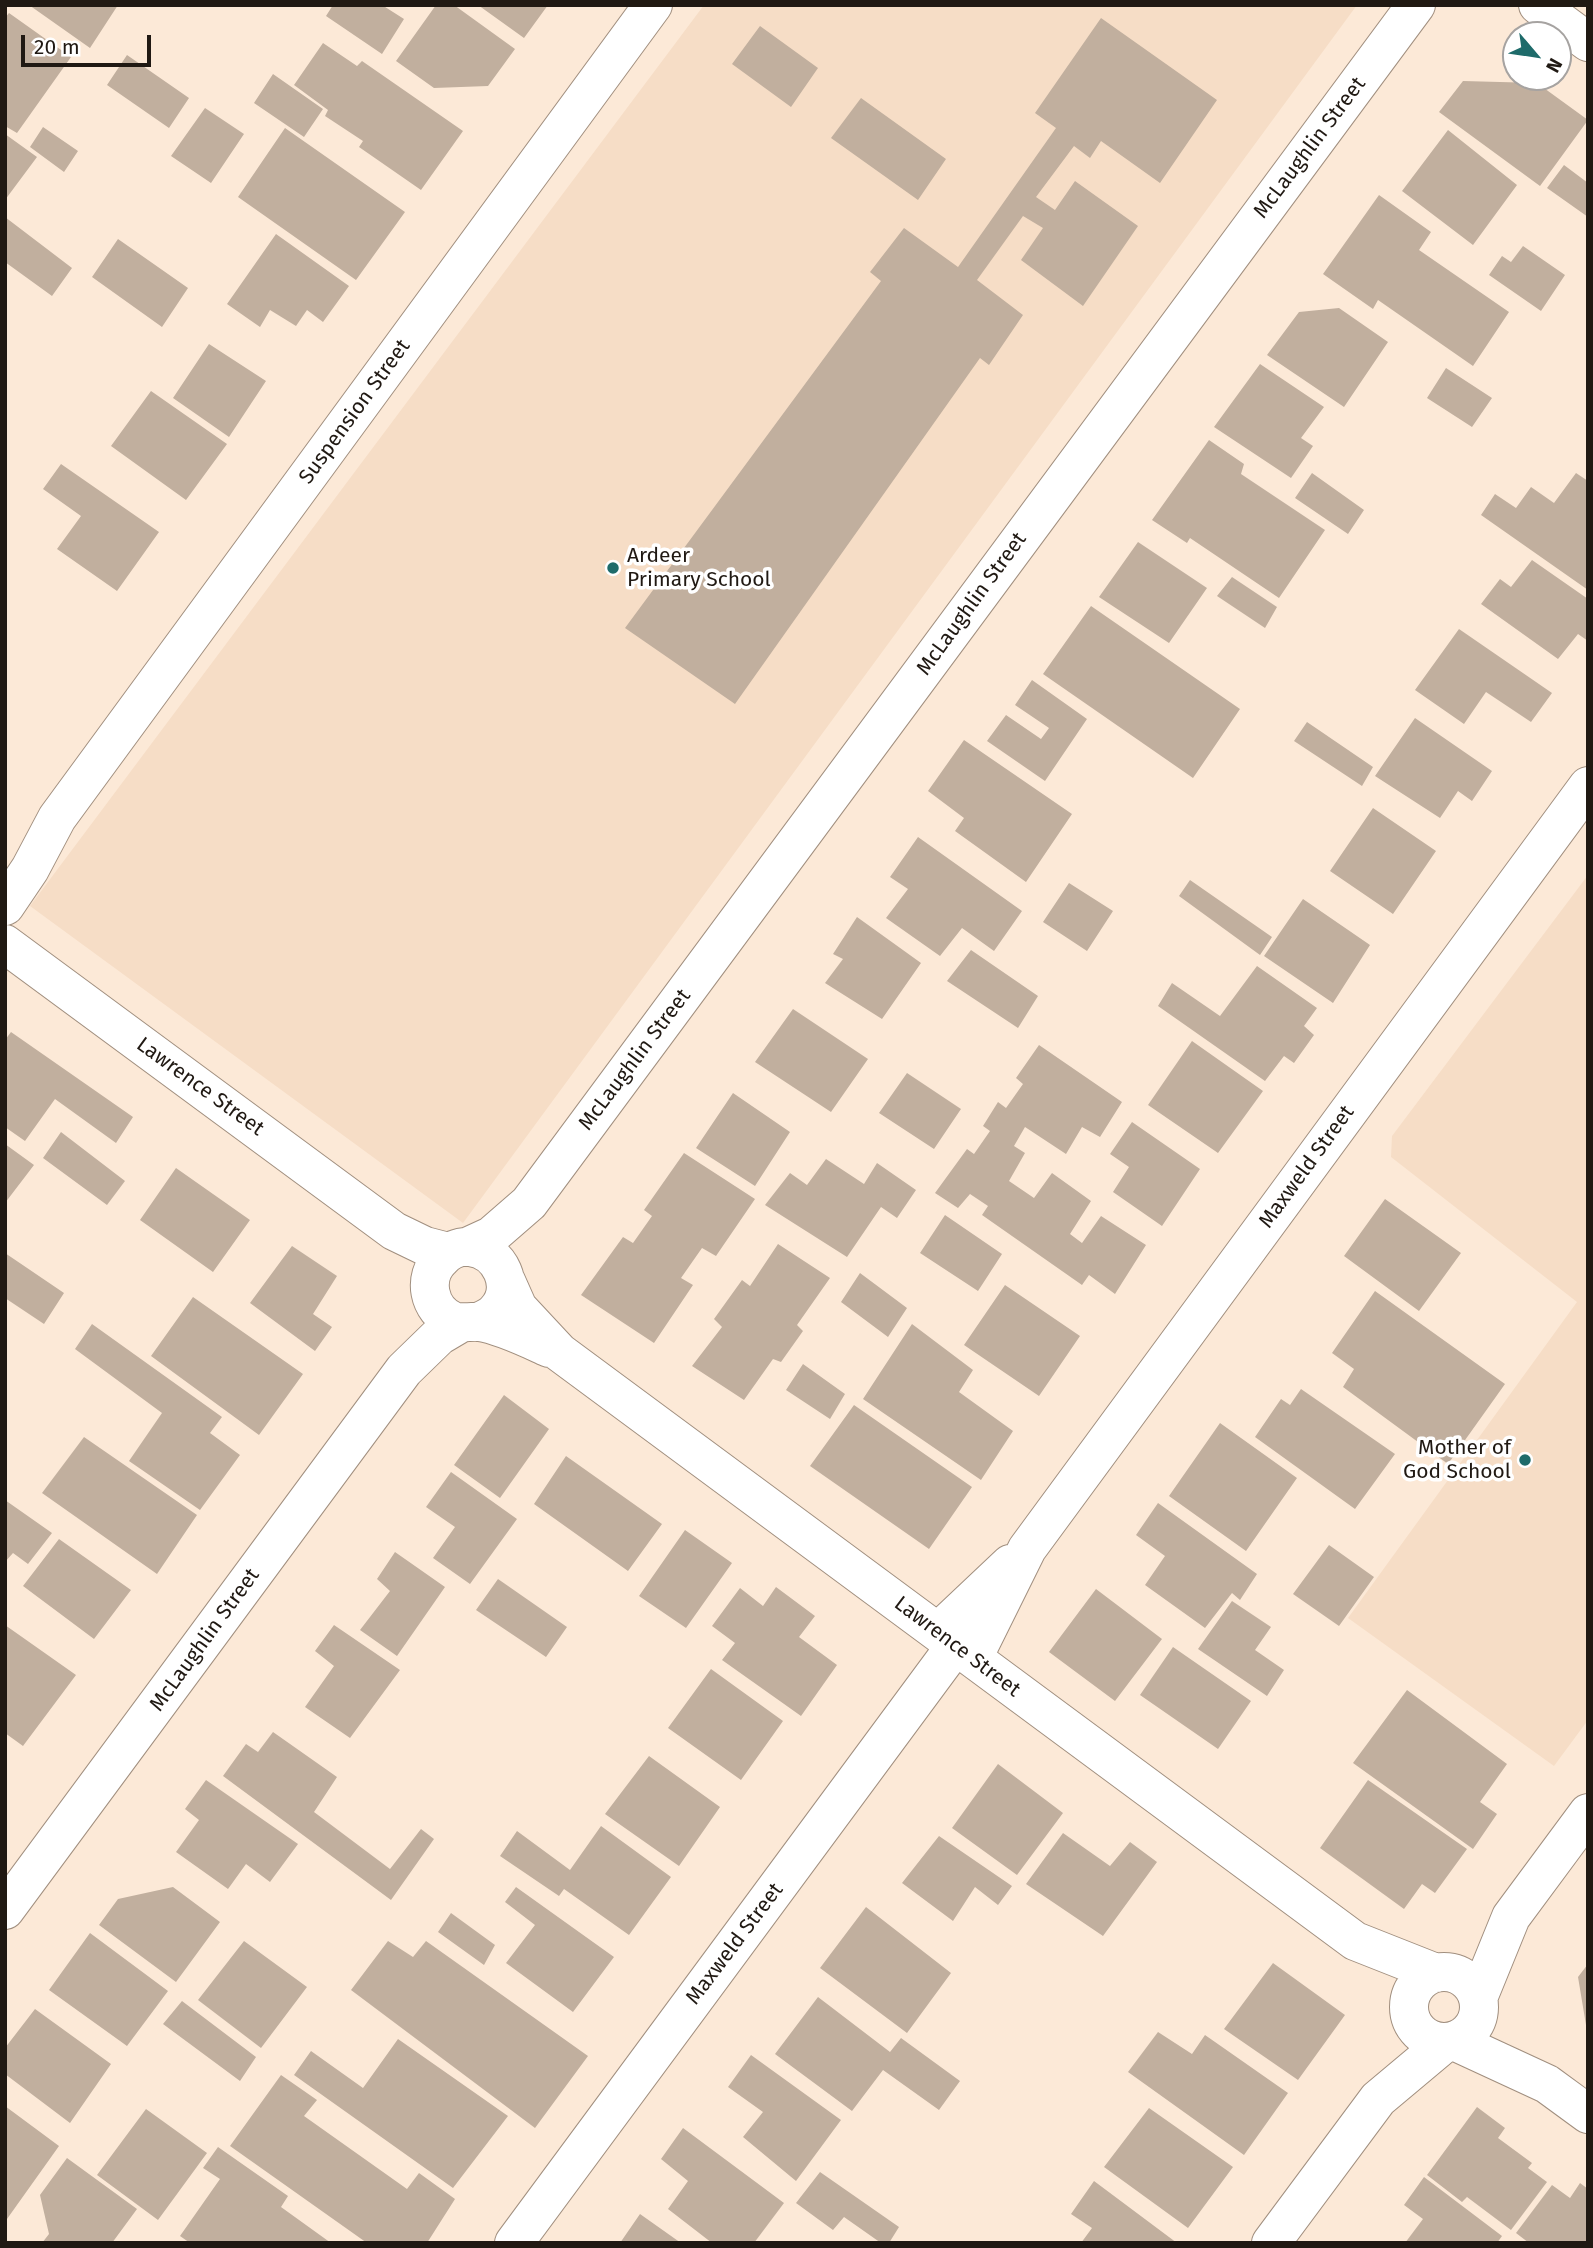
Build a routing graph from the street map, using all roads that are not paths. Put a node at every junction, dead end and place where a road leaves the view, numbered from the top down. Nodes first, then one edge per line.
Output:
1 (653, 5) edge
2 (1416, 5) edge
3 (1538, 5) edge
4 (1588, 42) edge
5 (1588, 786) edge
6 (57, 818) junction
7 (5, 865) edge
8 (5, 906) edge
9 (5, 944) edge
10 (528, 1203) junction
11 (444, 1269) junction
12 (504, 1276) junction
13 (470, 1323) junction
14 (559, 1352) junction
15 (404, 1370) junction
16 (956, 1645) junction
17 (1588, 1813) edge
18 (5, 1910) edge
19 (1511, 1917) junction
20 (1354, 1941) junction
21 (1441, 1972) junction
22 (1478, 2002) junction
23 (1410, 2013) junction
24 (1450, 2041) junction
25 (1547, 2084) junction
26 (1378, 2099) junction
27 (1588, 2114) edge
28 (514, 2243) edge
29 (1271, 2243) edge

1 - 6 street, Suspension Street
2 - 10 street, McLaughlin Street
3 - 4 street
5 - 16 street, Maxweld Street
6 - 7 street, Suspension Street
6 - 8 street, Suspension Street
9 - 11 street, Lawrence Street
10 - 11 street, McLaughlin Street
10 - 12 street, McLaughlin Street
11 - 12 street
11 - 13 street
11 - 15 street, McLaughlin Street
12 - 13 street
12 - 14 street, Lawrence Street
13 - 14 street, Lawrence Street
13 - 15 street, McLaughlin Street
14 - 16 street, Lawrence Street
15 - 18 street, McLaughlin Street
16 - 20 street, Lawrence Street
16 - 28 street, Maxweld Street
17 - 19 street
19 - 21 street
19 - 22 street
20 - 21 street, Lawrence Street
20 - 23 street, Lawrence Street
21 - 22 street
21 - 23 street
22 - 24 street
22 - 25 street
23 - 24 street
23 - 26 street
24 - 25 street
24 - 26 street
25 - 27 street
26 - 29 street

